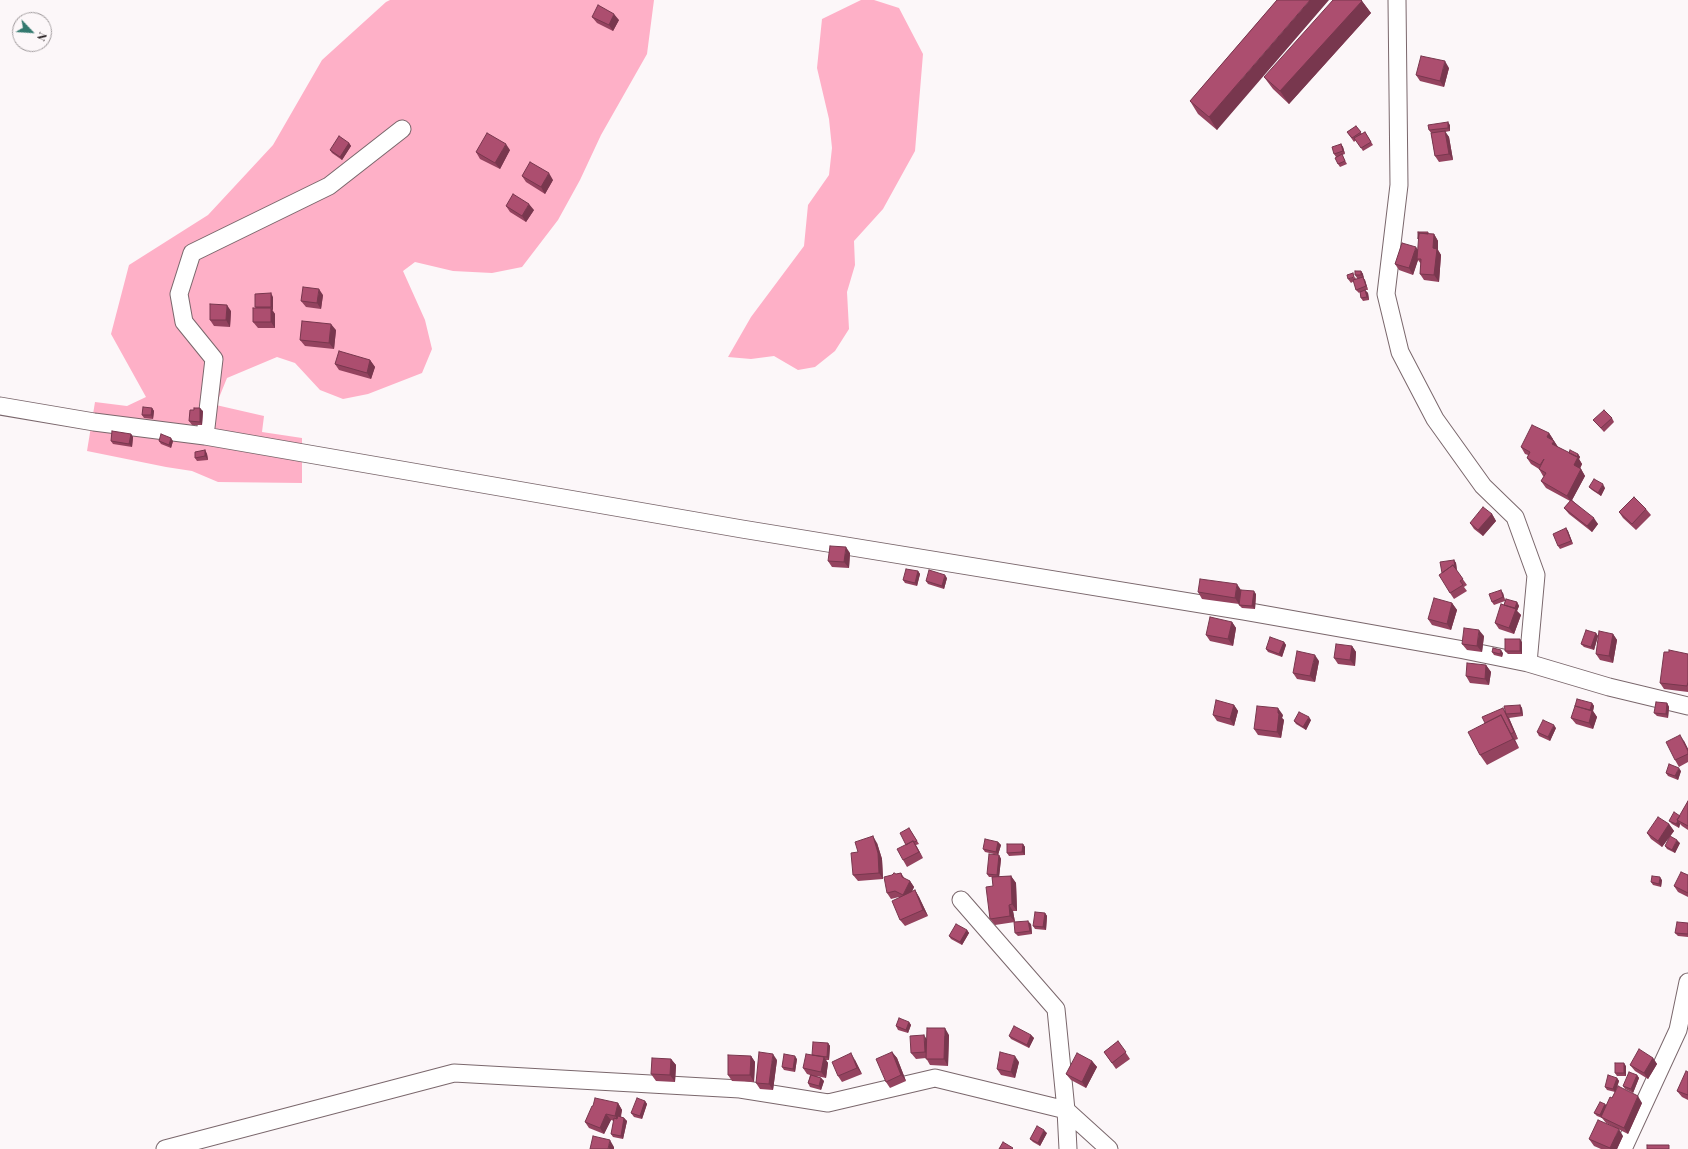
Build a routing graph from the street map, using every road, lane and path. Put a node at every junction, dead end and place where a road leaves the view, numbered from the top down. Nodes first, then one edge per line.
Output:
1 (1397, 0) edge
2 (402, 129) dead end
3 (0, 406) edge
4 (205, 436) junction
5 (1528, 663) junction
6 (1688, 706) edge
7 (961, 900) dead end
8 (1688, 982) edge
9 (1066, 1110) junction
10 (165, 1149) edge
11 (1068, 1149) edge
12 (1109, 1149) edge
13 (1622, 1149) edge

1 - 5 street
2 - 4 street
3 - 4 street
4 - 5 street
5 - 6 street
7 - 9 street
8 - 13 street
9 - 10 street
9 - 11 street
9 - 12 street

